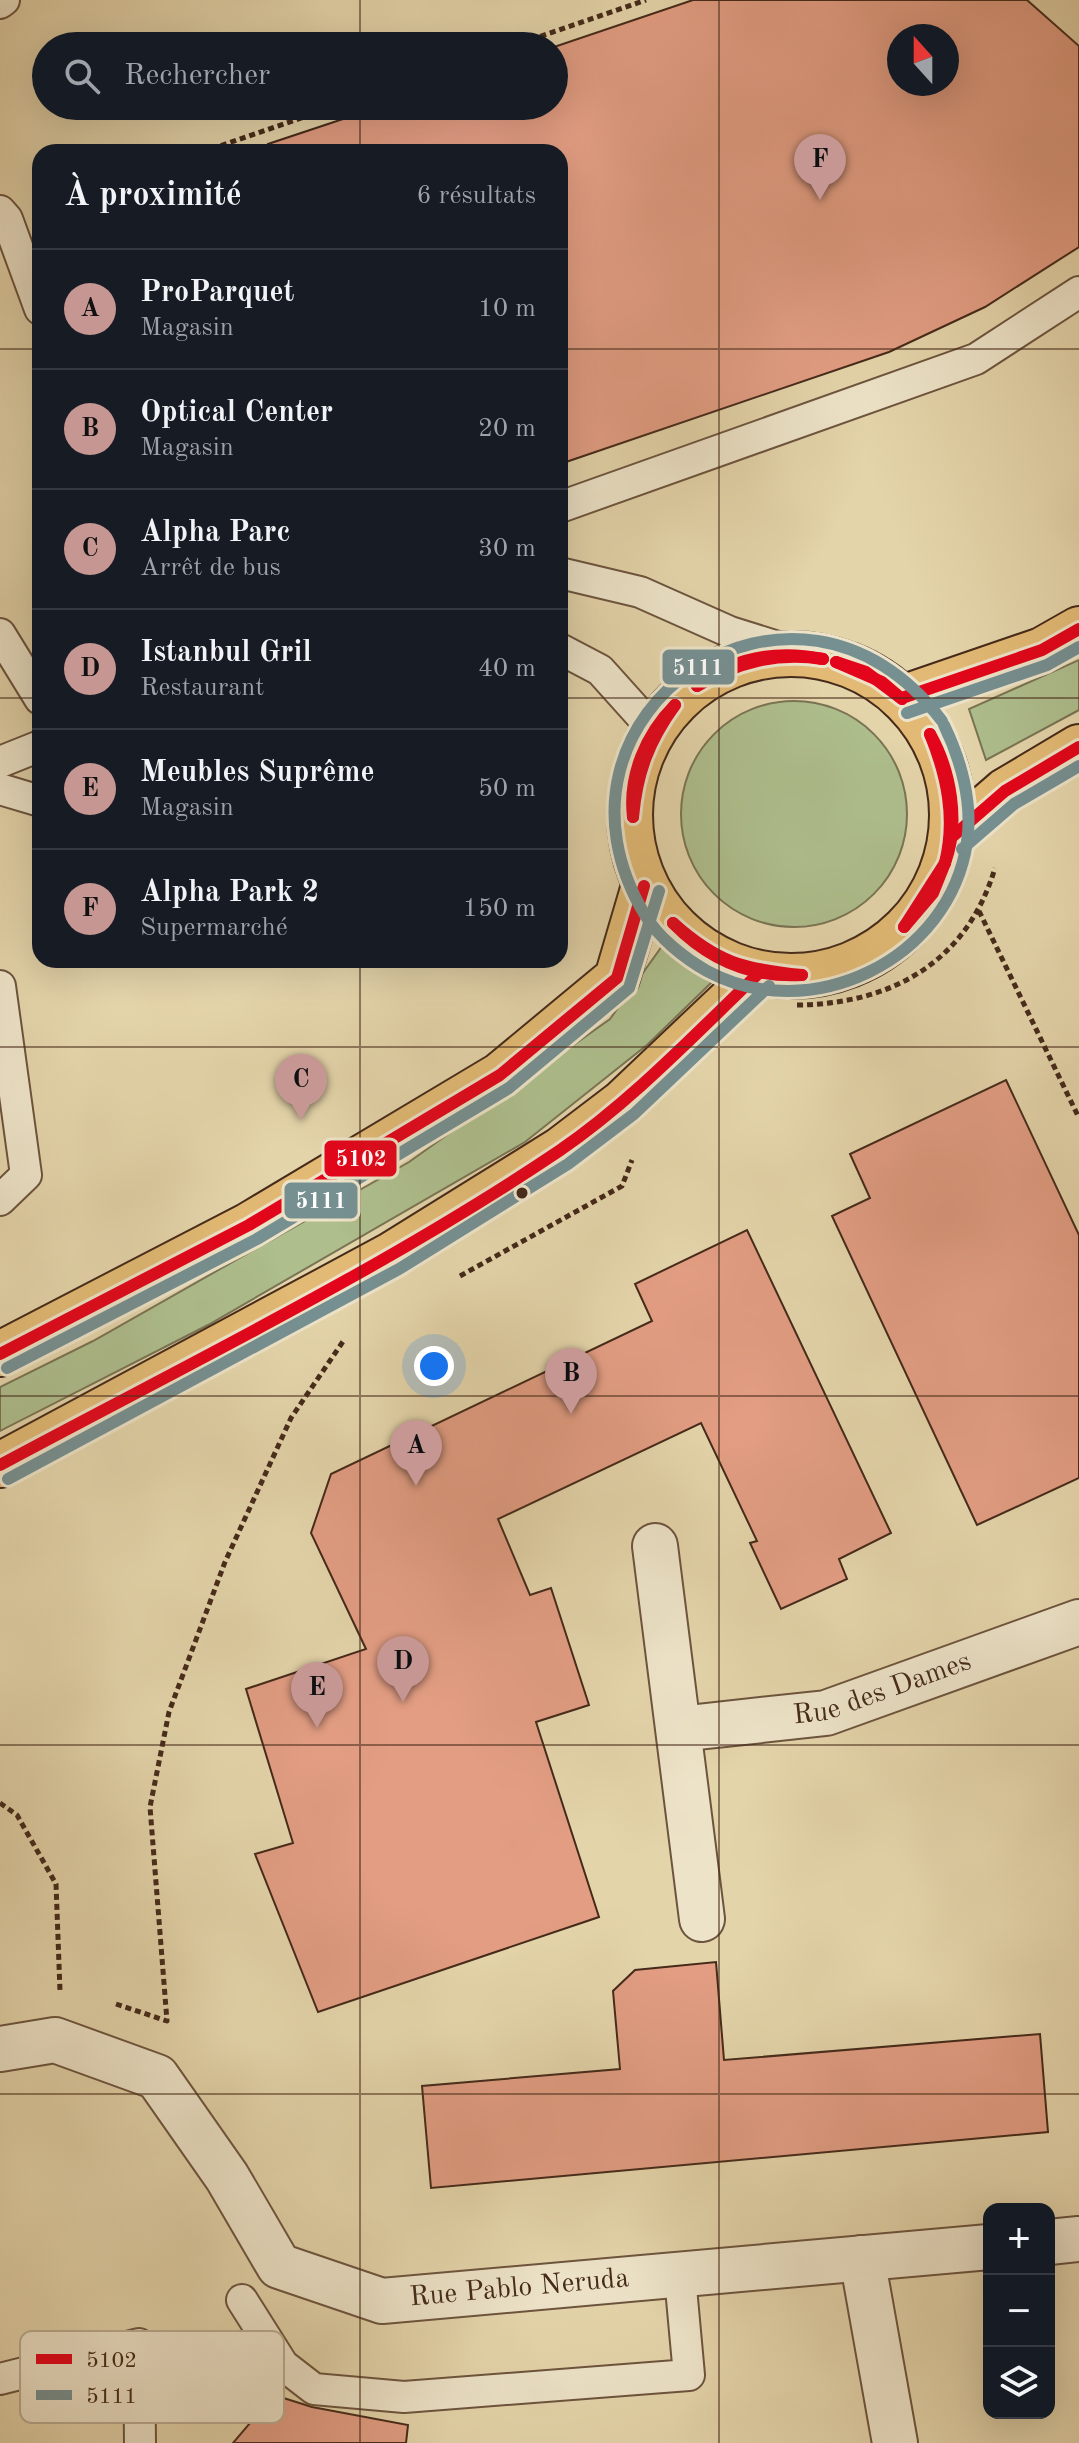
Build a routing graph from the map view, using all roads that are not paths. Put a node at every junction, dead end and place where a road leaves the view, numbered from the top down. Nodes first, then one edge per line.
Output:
1 (0, 211) edge
2 (32, 287) edge
3 (1079, 292) edge
4 (568, 504) edge
5 (568, 575) edge
6 (1079, 629) edge
7 (0, 634) edge
8 (568, 653) edge
9 (800, 654) junction
10 (32, 686) edge
11 (902, 698) junction
12 (653, 729) junction
13 (1079, 747) edge
14 (32, 749) edge
15 (0, 762) edge
16 (0, 789) edge
17 (32, 799) edge
18 (952, 837) junction
19 (644, 886) junction
20 (758, 974) junction
21 (0, 986) edge
22 (0, 1200) edge
23 (0, 1354) edge
24 (0, 1465) edge
25 (655, 1546) dead end
26 (1079, 1622) edge
27 (679, 1729) junction
28 (702, 1919) dead end
29 (0, 2049) edge
30 (1079, 2239) edge
31 (1055, 2241) edge
32 (983, 2248) edge
33 (862, 2258) junction
34 (680, 2277) junction
35 (242, 2300) dead end
36 (262, 2331) edge
37 (284, 2366) edge
38 (20, 2374) edge
39 (0, 2379) edge
40 (140, 2423) edge
41 (140, 2443) edge
42 (895, 2443) edge

1 - 2 lane
3 - 4 lane
5 - 9 lane
6 - 11 main road
7 - 10 lane
8 - 12 lane
9 - 11 main road
9 - 12 main road
11 - 18 main road
12 - 19 main road
13 - 18 main road
14 - 15 lane
16 - 17 lane
18 - 20 main road
19 - 20 main road
19 - 23 main road
20 - 24 main road
21 - 22 lane
25 - 27 street
26 - 27 street, Rue des Dames
27 - 28 street
29 - 34 street, Rue Pablo Neruda
30 - 31 street
32 - 33 street, Rue Pablo Neruda
33 - 34 street, Rue Pablo Neruda
33 - 42 street
34 - 37 lane
35 - 36 lane
38 - 39 lane
40 - 41 lane

